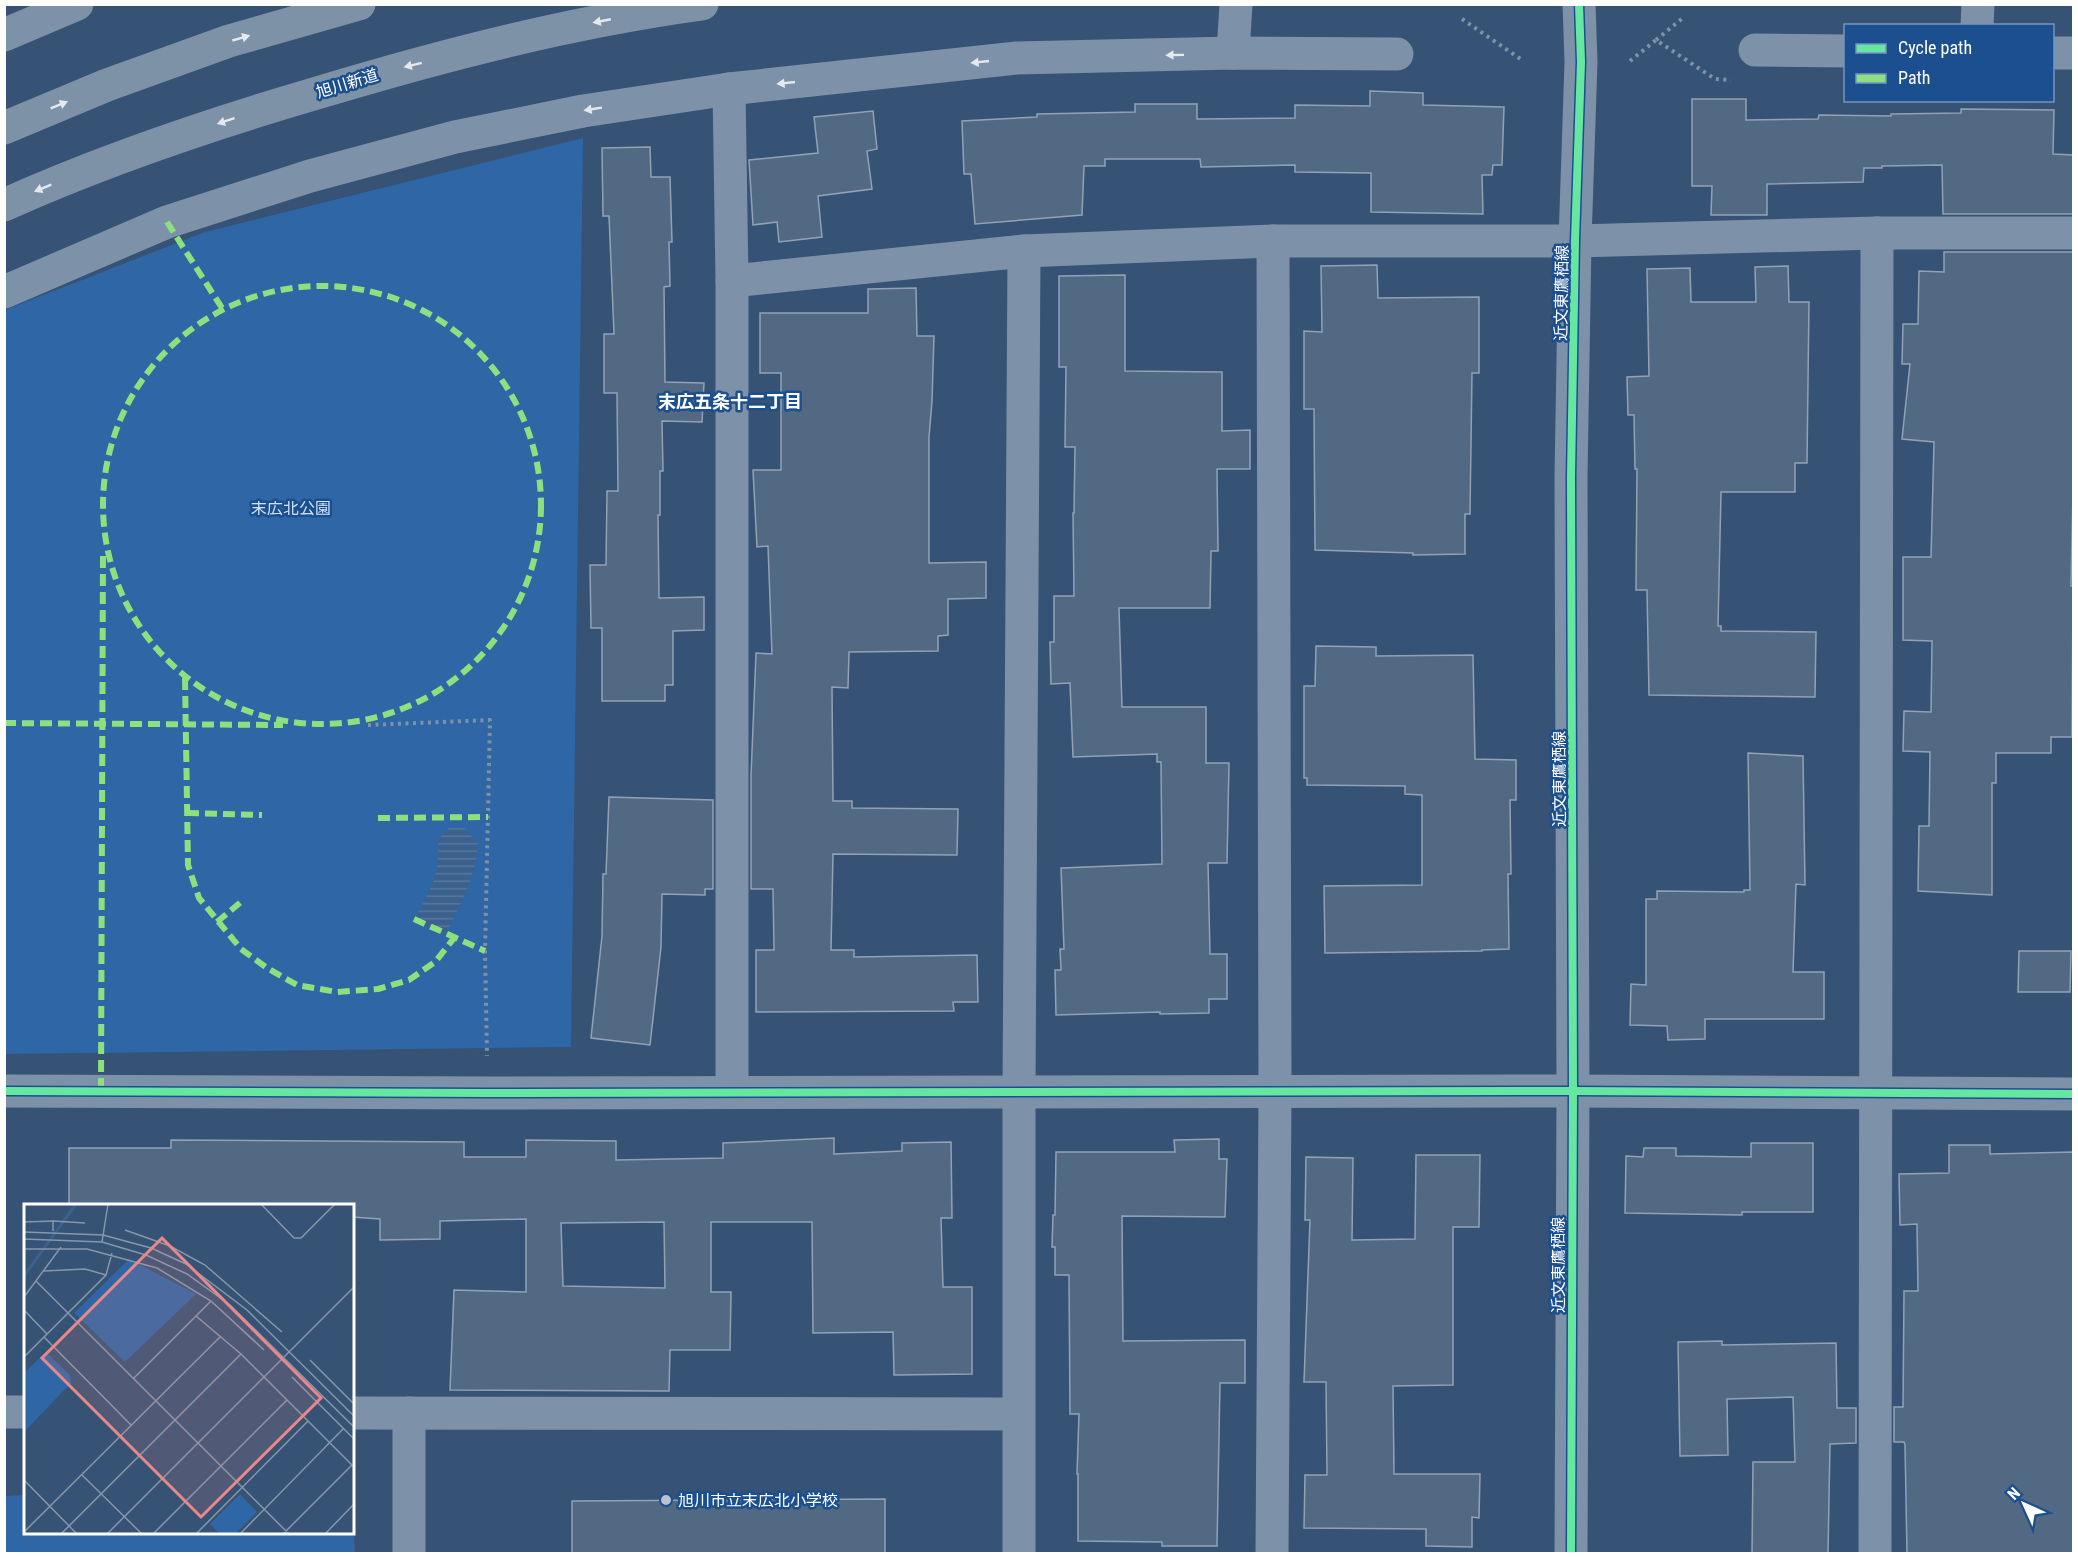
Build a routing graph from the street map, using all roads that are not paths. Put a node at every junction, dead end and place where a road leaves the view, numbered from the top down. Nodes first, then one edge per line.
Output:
1 (77, 4) edge
2 (359, 4) edge
3 (702, 4) edge
4 (1236, 4) edge
5 (1579, 4) edge
6 (1978, 4) edge
7 (1977, 24) edge
8 (4, 35) edge
9 (1755, 50) dead end
10 (1844, 51) edge
11 (1233, 53) junction
12 (2054, 53) edge
13 (2073, 53) edge
14 (1397, 54) dead end
15 (729, 88) junction
16 (4, 128) edge
17 (4, 205) edge
18 (1877, 233) junction
19 (2073, 233) edge
20 (1273, 241) junction
21 (1575, 241) junction
22 (1024, 251) junction
23 (732, 281) junction
24 (4, 292) edge
25 (4, 1091) edge
26 (1573, 1091) junction
27 (732, 1092) junction
28 (1019, 1092) junction
29 (1877, 1092) junction
30 (1275, 1093) junction
31 (2073, 1094) edge
32 (4, 1412) edge
33 (24, 1412) edge
34 (354, 1413) edge
35 (409, 1413) junction
36 (1018, 1414) junction
37 (410, 1554) edge
38 (1019, 1554) edge
39 (1272, 1554) edge
40 (1571, 1554) edge
41 (1875, 1554) edge

1 - 8 street
16 -> 2 highway
3 -> 17 highway, 旭川新道
4 - 11 street
5 - 21 street, 近文東鷹栖線
6 - 7 street
9 - 10 street
11 - 14 street
11 -> 15 street
12 - 13 street
15 - 23 street
15 -> 24 street
18 - 19 street
18 - 21 street
18 - 29 street
20 - 21 street
20 - 22 street
20 - 30 street
21 - 26 street, 近文東鷹栖線
22 - 23 street
22 - 28 street
23 - 27 street
25 - 27 street
26 - 29 street
26 - 30 street
26 - 40 street, 近文東鷹栖線
27 - 28 street
28 - 30 street
28 - 36 street
29 - 31 street
29 - 41 street
30 - 39 street
32 - 33 street
34 - 35 street
35 - 36 street
35 - 37 street
36 - 38 street

